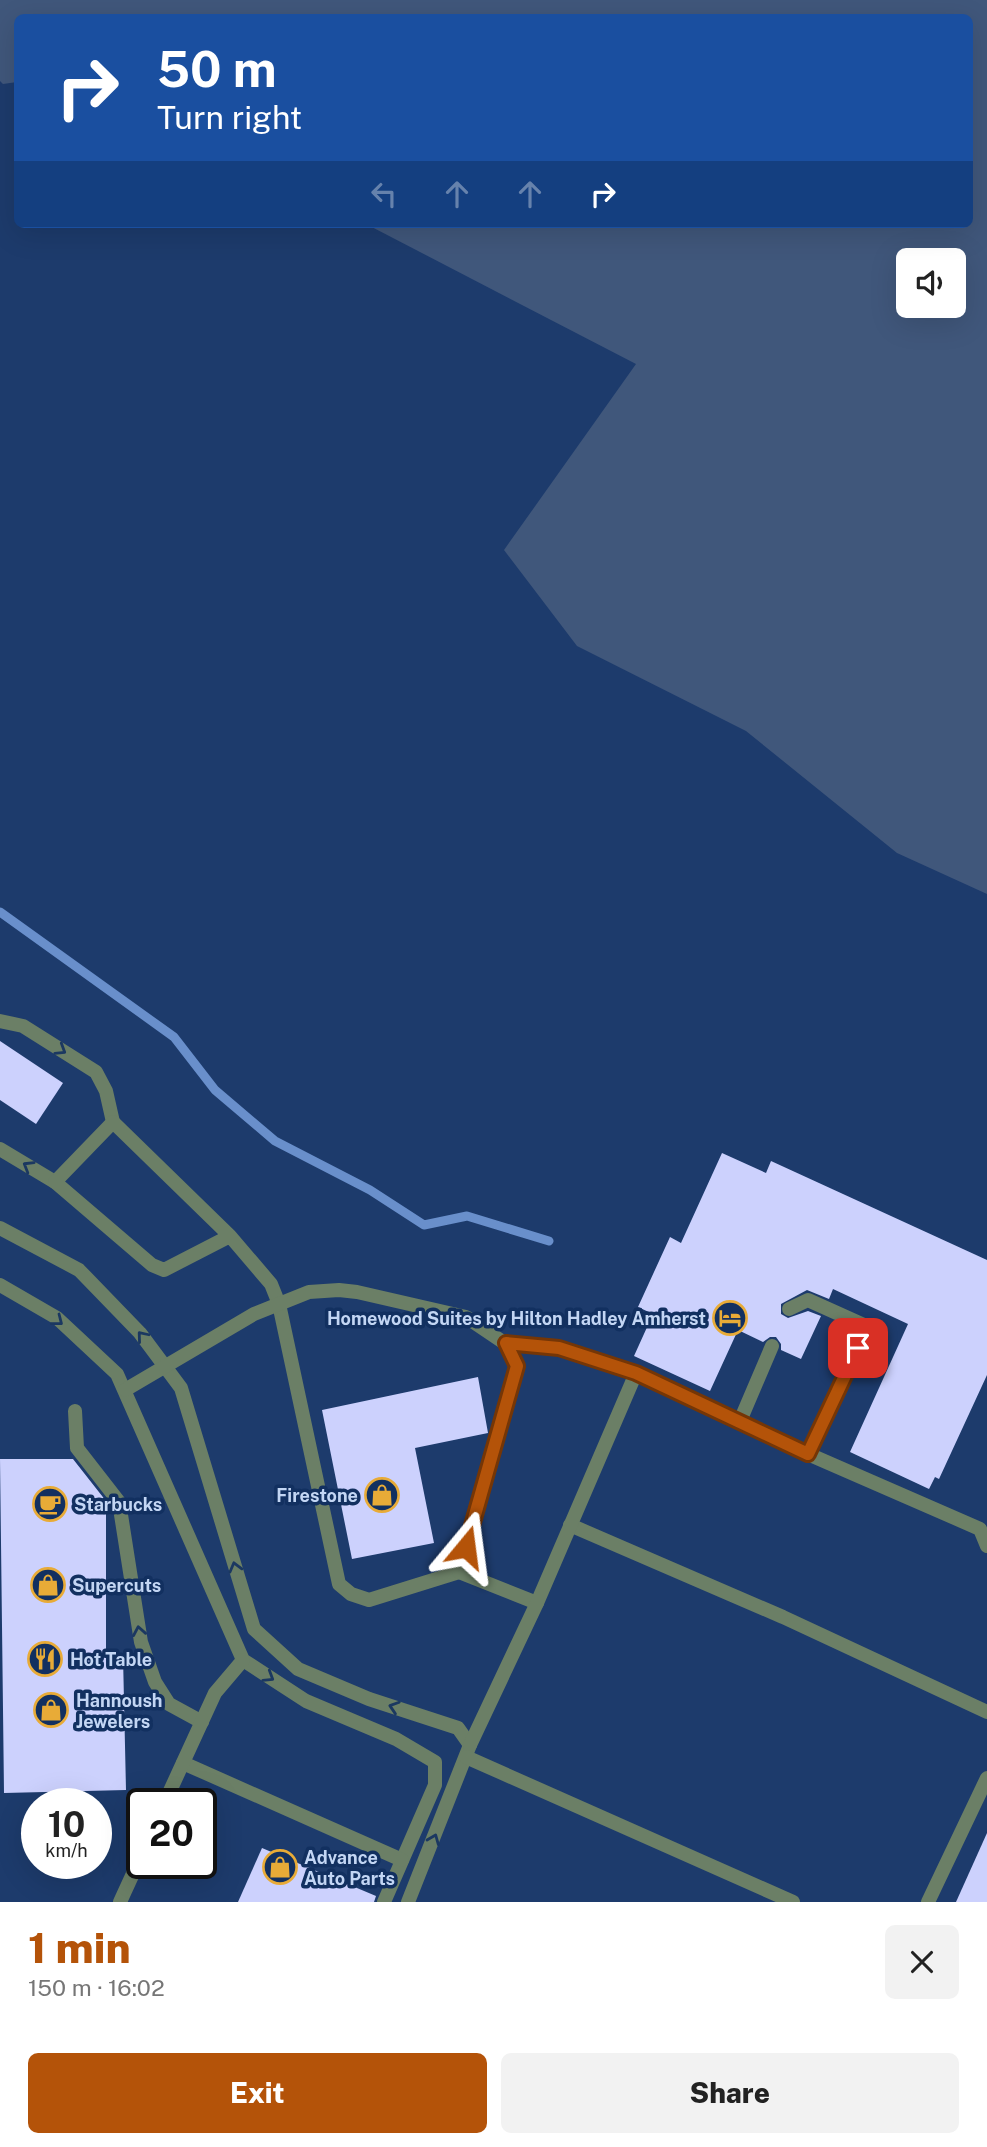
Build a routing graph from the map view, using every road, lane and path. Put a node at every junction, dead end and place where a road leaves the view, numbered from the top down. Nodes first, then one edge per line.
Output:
1 (0, 1021) edge
2 (113, 1122) junction
3 (0, 1149) edge
4 (55, 1182) junction
5 (0, 1228) edge
6 (230, 1236) junction
7 (0, 1285) edge
8 (279, 1304) junction
9 (789, 1308) dead end
10 (506, 1343) junction
11 (772, 1346) dead end
12 (165, 1365) junction
13 (636, 1373) junction
14 (125, 1390) junction
15 (75, 1411) dead end
16 (740, 1421) junction
17 (808, 1454) junction
18 (570, 1525) junction
19 (987, 1546) edge
20 (459, 1572) junction
21 (537, 1603) junction
22 (243, 1660) junction
23 (987, 1712) edge
24 (202, 1722) junction
25 (468, 1751) junction
26 (183, 1763) junction
27 (987, 1778) edge
28 (171, 1788) edge
29 (402, 1860) junction
30 (131, 1879) edge
31 (120, 1902) edge
32 (384, 1902) edge
33 (408, 1902) edge
34 (793, 1902) edge
35 (928, 1902) edge

1 -> 2 lane
2 - 4 lane
2 - 6 lane
4 -> 3 lane
4 - 6 lane
12 -> 5 lane
6 - 8 lane
7 -> 14 lane
8 - 10 lane
8 - 12 lane
8 - 20 lane
9 - 17 lane
10 - 13 lane
10 - 20 lane
11 - 16 lane
12 - 14 lane
25 -> 12 lane
13 - 16 lane
13 - 18 lane
14 - 22 lane
24 -> 15 lane
16 - 17 lane
17 - 19 lane
18 - 21 lane
18 - 23 lane
20 - 21 lane
21 - 25 lane
22 - 24 lane
22 -> 29 lane
24 - 26 lane
33 -> 25 lane
25 - 34 lane
26 - 28 lane
26 - 29 lane
27 - 35 lane
29 - 32 lane
30 - 31 lane

